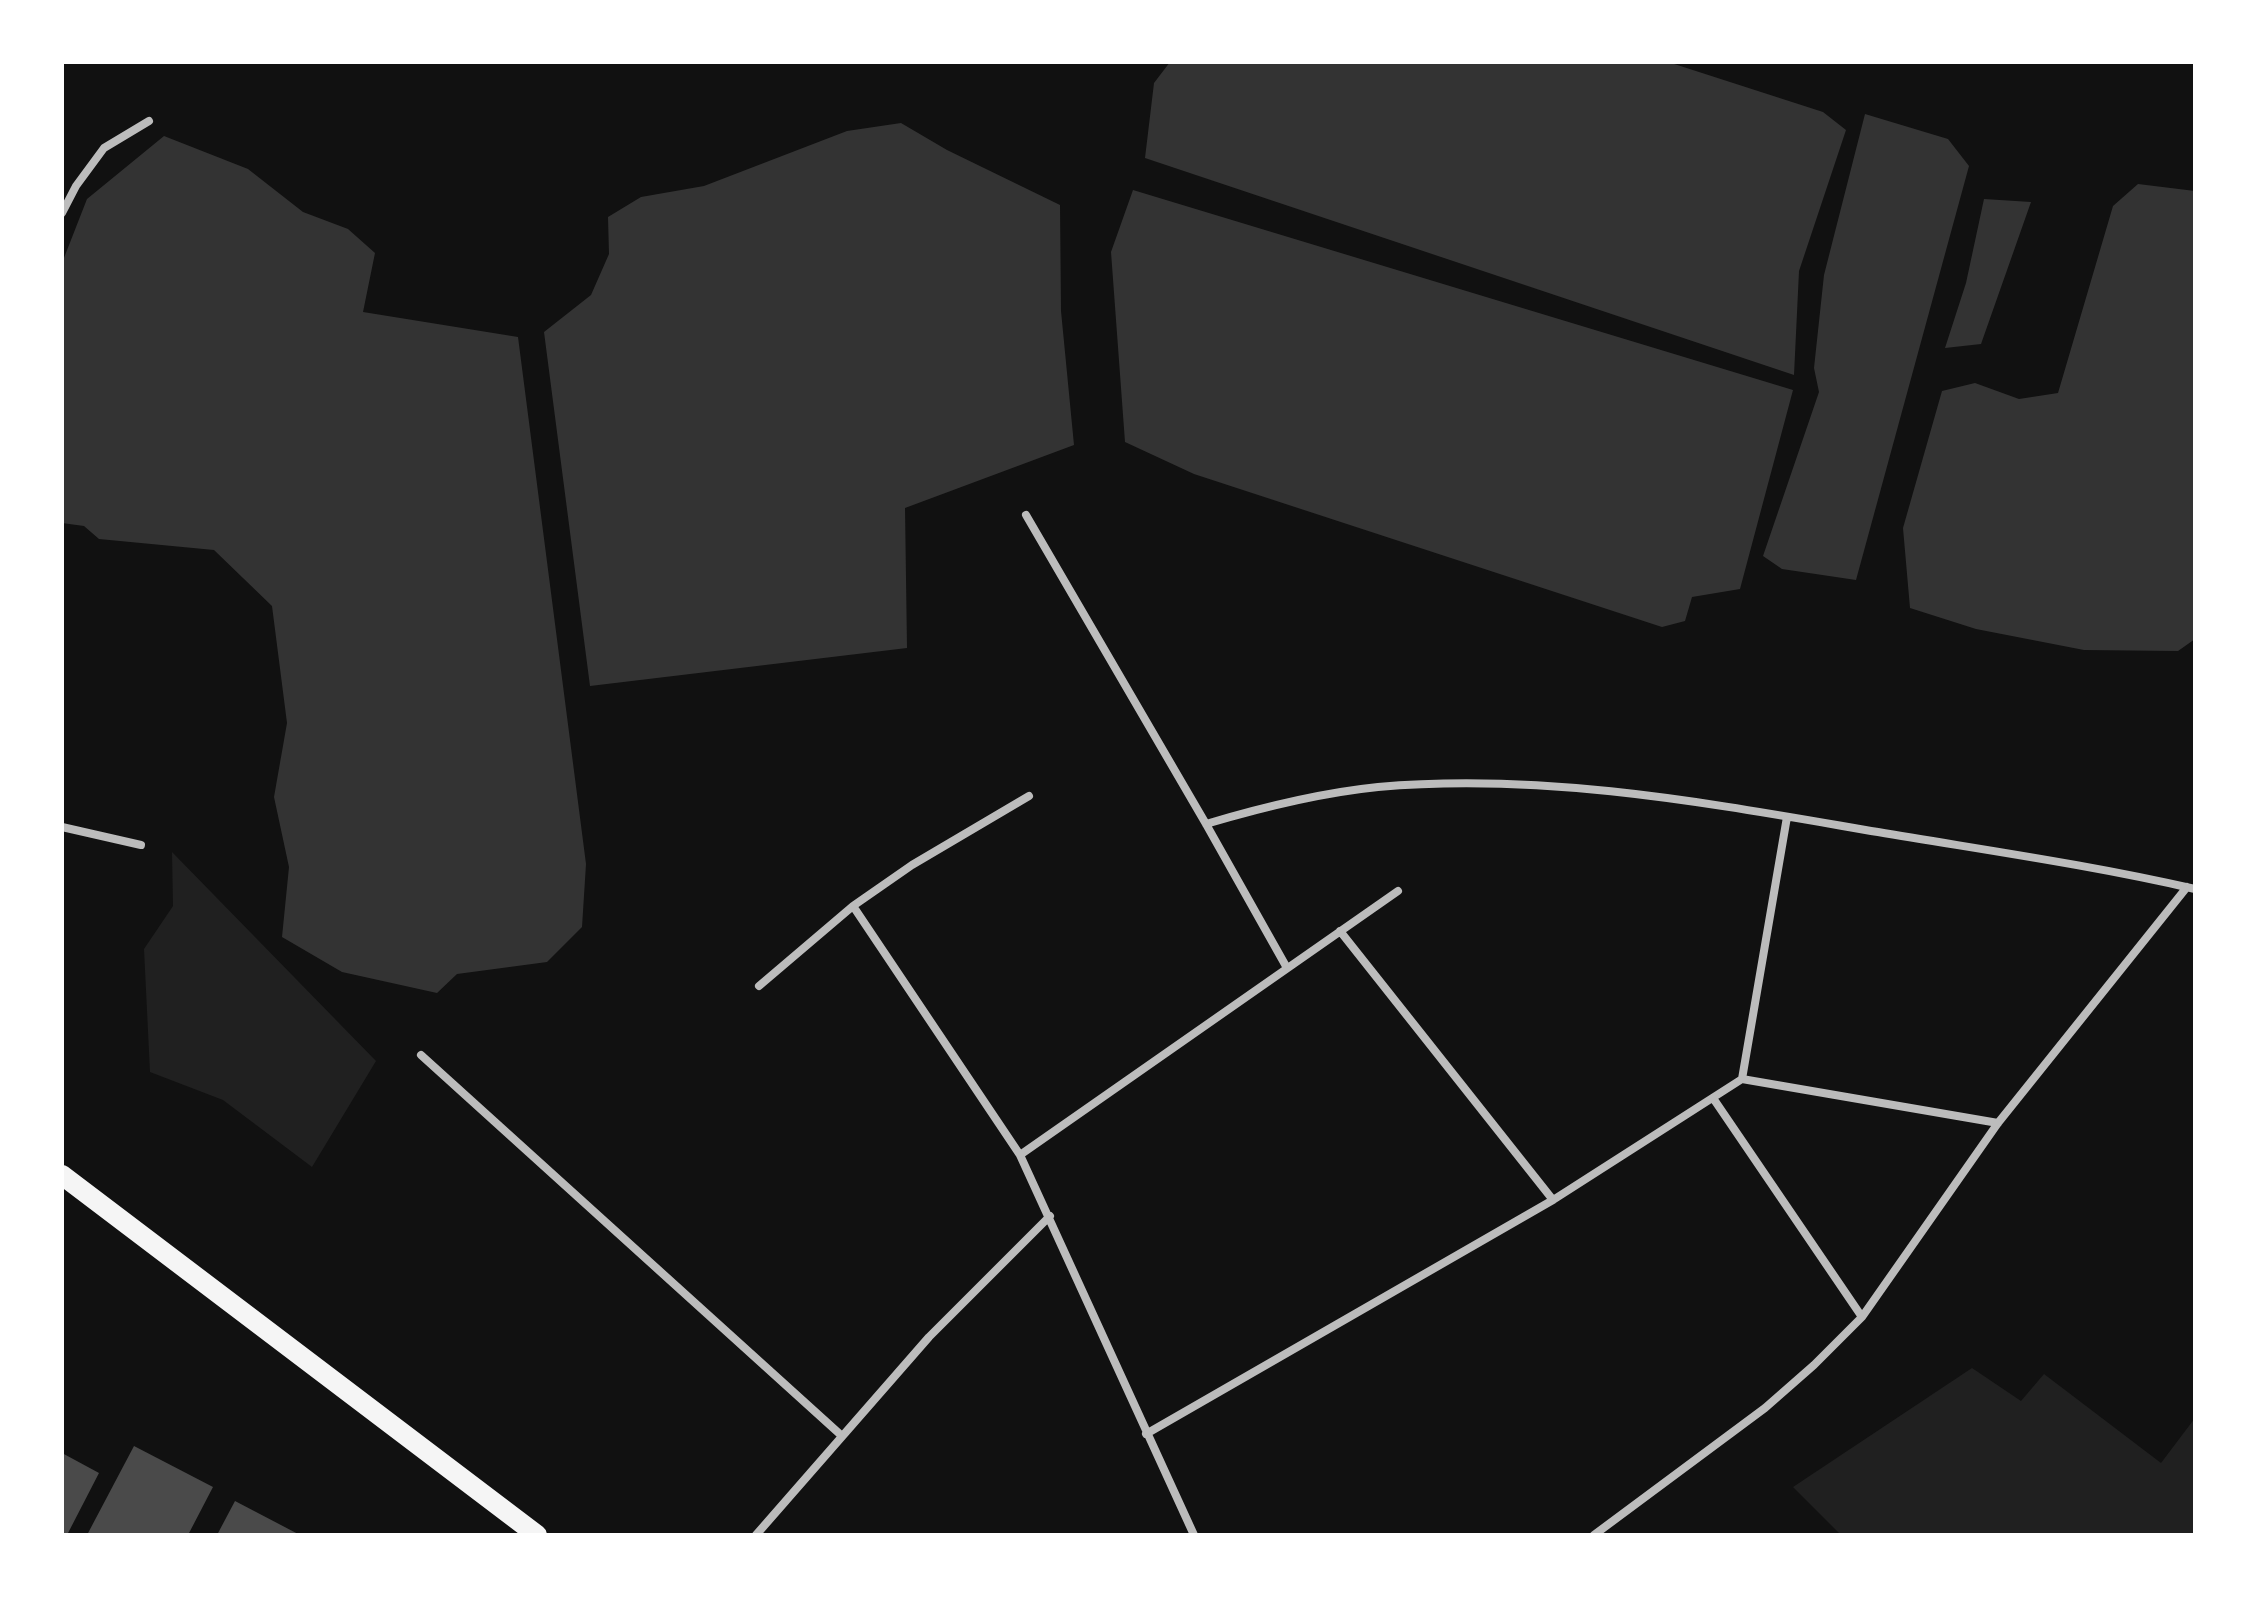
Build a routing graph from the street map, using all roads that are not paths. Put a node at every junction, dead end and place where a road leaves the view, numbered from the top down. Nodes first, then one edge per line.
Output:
1 (149, 121) dead end
2 (62, 213) edge
3 (1026, 515) dead end
4 (1029, 796) dead end
5 (1787, 817) junction
6 (1206, 824) junction
7 (62, 827) edge
8 (141, 845) dead end
9 (2191, 888) edge
10 (1398, 891) dead end
11 (853, 906) junction
12 (1340, 931) junction
13 (1287, 968) junction
14 (759, 986) dead end
15 (421, 1055) dead end
16 (1742, 1079) junction
17 (1713, 1098) junction
18 (1998, 1123) junction
19 (1020, 1155) junction
20 (62, 1175) edge
21 (1553, 1200) junction
22 (1050, 1216) junction
23 (1862, 1317) junction
24 (1146, 1434) junction
25 (842, 1436) junction
26 (537, 1535) edge
27 (756, 1535) edge
28 (1194, 1535) edge
29 (1594, 1535) edge

1 - 2 street
3 - 6 street
4 - 11 street
5 - 6 street
5 - 9 street
5 - 16 street
6 - 13 street
7 - 8 street
9 - 18 street
10 - 12 street
11 - 14 street
11 - 19 street
12 - 13 street
12 - 21 street
13 - 19 street
15 - 25 street
16 - 17 street
16 - 18 street
17 - 21 street
17 - 23 street
18 - 23 street
19 - 22 street
20 - 26 main road
21 - 24 street
22 - 24 street
22 - 25 street
23 - 29 street
24 - 28 street
25 - 27 street

